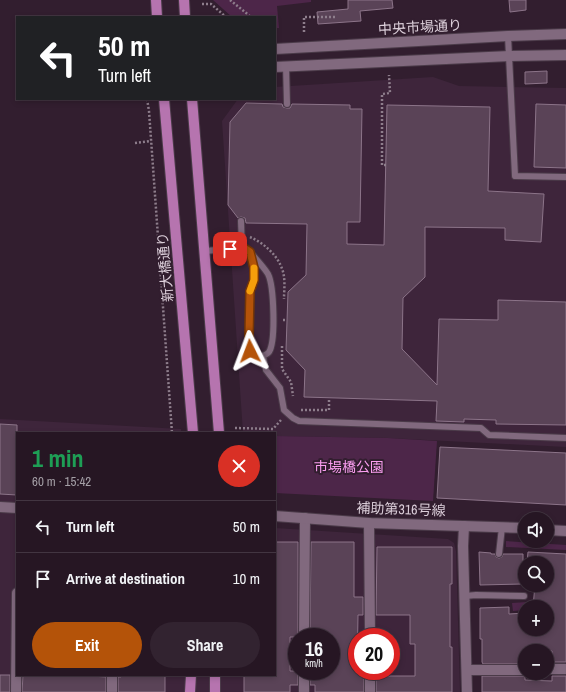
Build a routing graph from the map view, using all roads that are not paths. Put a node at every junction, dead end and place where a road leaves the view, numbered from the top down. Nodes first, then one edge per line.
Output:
1 (156, 0) edge
2 (184, 0) edge
3 (157, 16) edge
4 (185, 16) edge
5 (566, 34) edge
6 (508, 36) junction
7 (276, 49) edge
8 (566, 55) edge
9 (510, 56) junction
10 (286, 66) junction
11 (276, 67) edge
12 (164, 100) edge
13 (192, 100) edge
14 (287, 104) dead end
15 (566, 177) edge
16 (241, 221) dead end
17 (242, 248) junction
18 (204, 251) junction
19 (250, 252) junction
20 (263, 356) junction
21 (193, 432) edge
22 (219, 432) edge
23 (566, 438) edge
24 (0, 507) edge
25 (16, 508) edge
26 (276, 516) edge
27 (305, 518) junction
28 (369, 523) junction
29 (464, 526) junction
30 (502, 527) junction
31 (518, 528) edge
32 (554, 530) edge
33 (566, 531) edge
34 (499, 554) dead end
35 (464, 596) junction
36 (524, 596) dead end
37 (304, 628) edge
38 (370, 628) edge
39 (554, 669) edge
40 (566, 669) edge
41 (467, 670) junction
42 (518, 670) edge
43 (16, 676) edge
44 (112, 676) edge
45 (191, 676) edge
46 (215, 676) edge
47 (304, 680) edge
48 (370, 680) edge
49 (16, 692) edge
50 (112, 692) edge
51 (190, 692) edge
52 (215, 692) edge
53 (304, 692) edge
54 (370, 692) edge
55 (467, 692) edge

1 - 3 main road
2 - 4 main road
5 - 6 street, 中央市場通り
6 - 7 street, 中央市場通り
6 - 9 lane
8 - 9 street
9 - 10 street
9 - 15 lane
10 - 11 street
10 - 14 lane
12 - 21 main road, 新大橋通り
13 - 18 main road
16 - 17 lane
17 - 18 lane
17 - 19 lane
18 - 22 main road
19 - 20 lane
19 - 20 lane
20 - 23 lane
24 - 25 street
26 - 27 street, 補助第316号線
27 - 28 street, 補助第316号線
27 - 37 street
28 - 29 street, 補助第316号線
28 - 38 street
29 - 30 street, 補助第316号線
29 - 35 street
30 - 31 street, 補助第316号線
30 - 34 lane
32 - 33 street
35 - 36 lane
35 - 41 street
39 - 40 street
41 - 42 street
41 - 55 street
43 - 49 street
44 - 50 street
45 - 51 main road
46 - 52 main road
47 - 53 street
48 - 54 street

